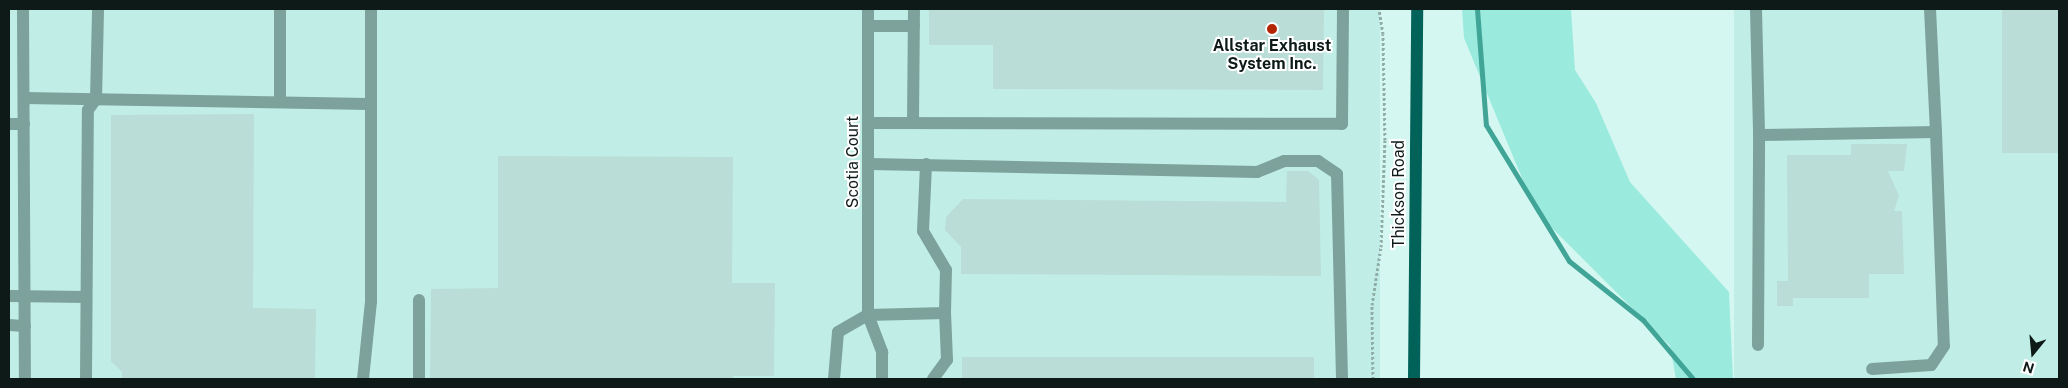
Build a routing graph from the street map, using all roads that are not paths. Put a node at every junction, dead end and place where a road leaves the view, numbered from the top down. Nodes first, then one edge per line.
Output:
1 (24, 9) edge
2 (98, 9) edge
3 (280, 9) edge
4 (371, 9) edge
5 (868, 9) edge
6 (914, 9) edge
7 (1343, 9) edge
8 (1417, 9) edge
9 (1756, 9) edge
10 (1930, 9) edge
11 (868, 26) junction
12 (914, 26) junction
13 (24, 98) junction
14 (96, 99) junction
15 (280, 102) junction
16 (369, 104) junction
17 (913, 122) junction
18 (869, 123) junction
19 (9, 124) edge
20 (24, 124) junction
21 (1936, 132) junction
22 (1759, 135) junction
23 (870, 164) junction
24 (926, 164) junction
25 (9, 296) edge
26 (24, 296) junction
27 (86, 297) junction
28 (419, 300) dead end
29 (945, 314) junction
30 (868, 315) junction
31 (9, 325) edge
32 (25, 326) junction
33 (1758, 345) dead end
34 (1872, 369) dead end
35 (25, 379) edge
36 (86, 379) edge
37 (362, 379) edge
38 (419, 379) edge
39 (834, 379) edge
40 (882, 379) edge
41 (933, 379) edge
42 (1342, 379) edge
43 (1414, 379) edge

1 - 13 street
2 - 14 street
3 - 15 street
4 - 16 street
5 - 11 street, Scotia Court
6 - 12 street
7 - 17 street
8 - 43 main road, Thickson Road
9 - 22 street
10 - 21 street
11 - 12 street
11 - 18 street, Scotia Court
12 - 17 street
13 - 14 street
13 - 20 street
14 - 15 street
14 - 27 street
15 - 16 street
16 - 37 street
17 - 18 street
18 - 23 street, Scotia Court
19 - 20 street
20 - 26 street
21 - 22 street
21 - 34 street
22 - 33 street
23 - 24 street
23 - 30 street, Scotia Court
24 - 29 street
24 - 42 street
25 - 26 street
26 - 27 street
26 - 32 street
27 - 36 street
28 - 38 street
29 - 30 street
29 - 41 street
30 - 39 street
30 - 40 street
31 - 32 street
32 - 35 street

